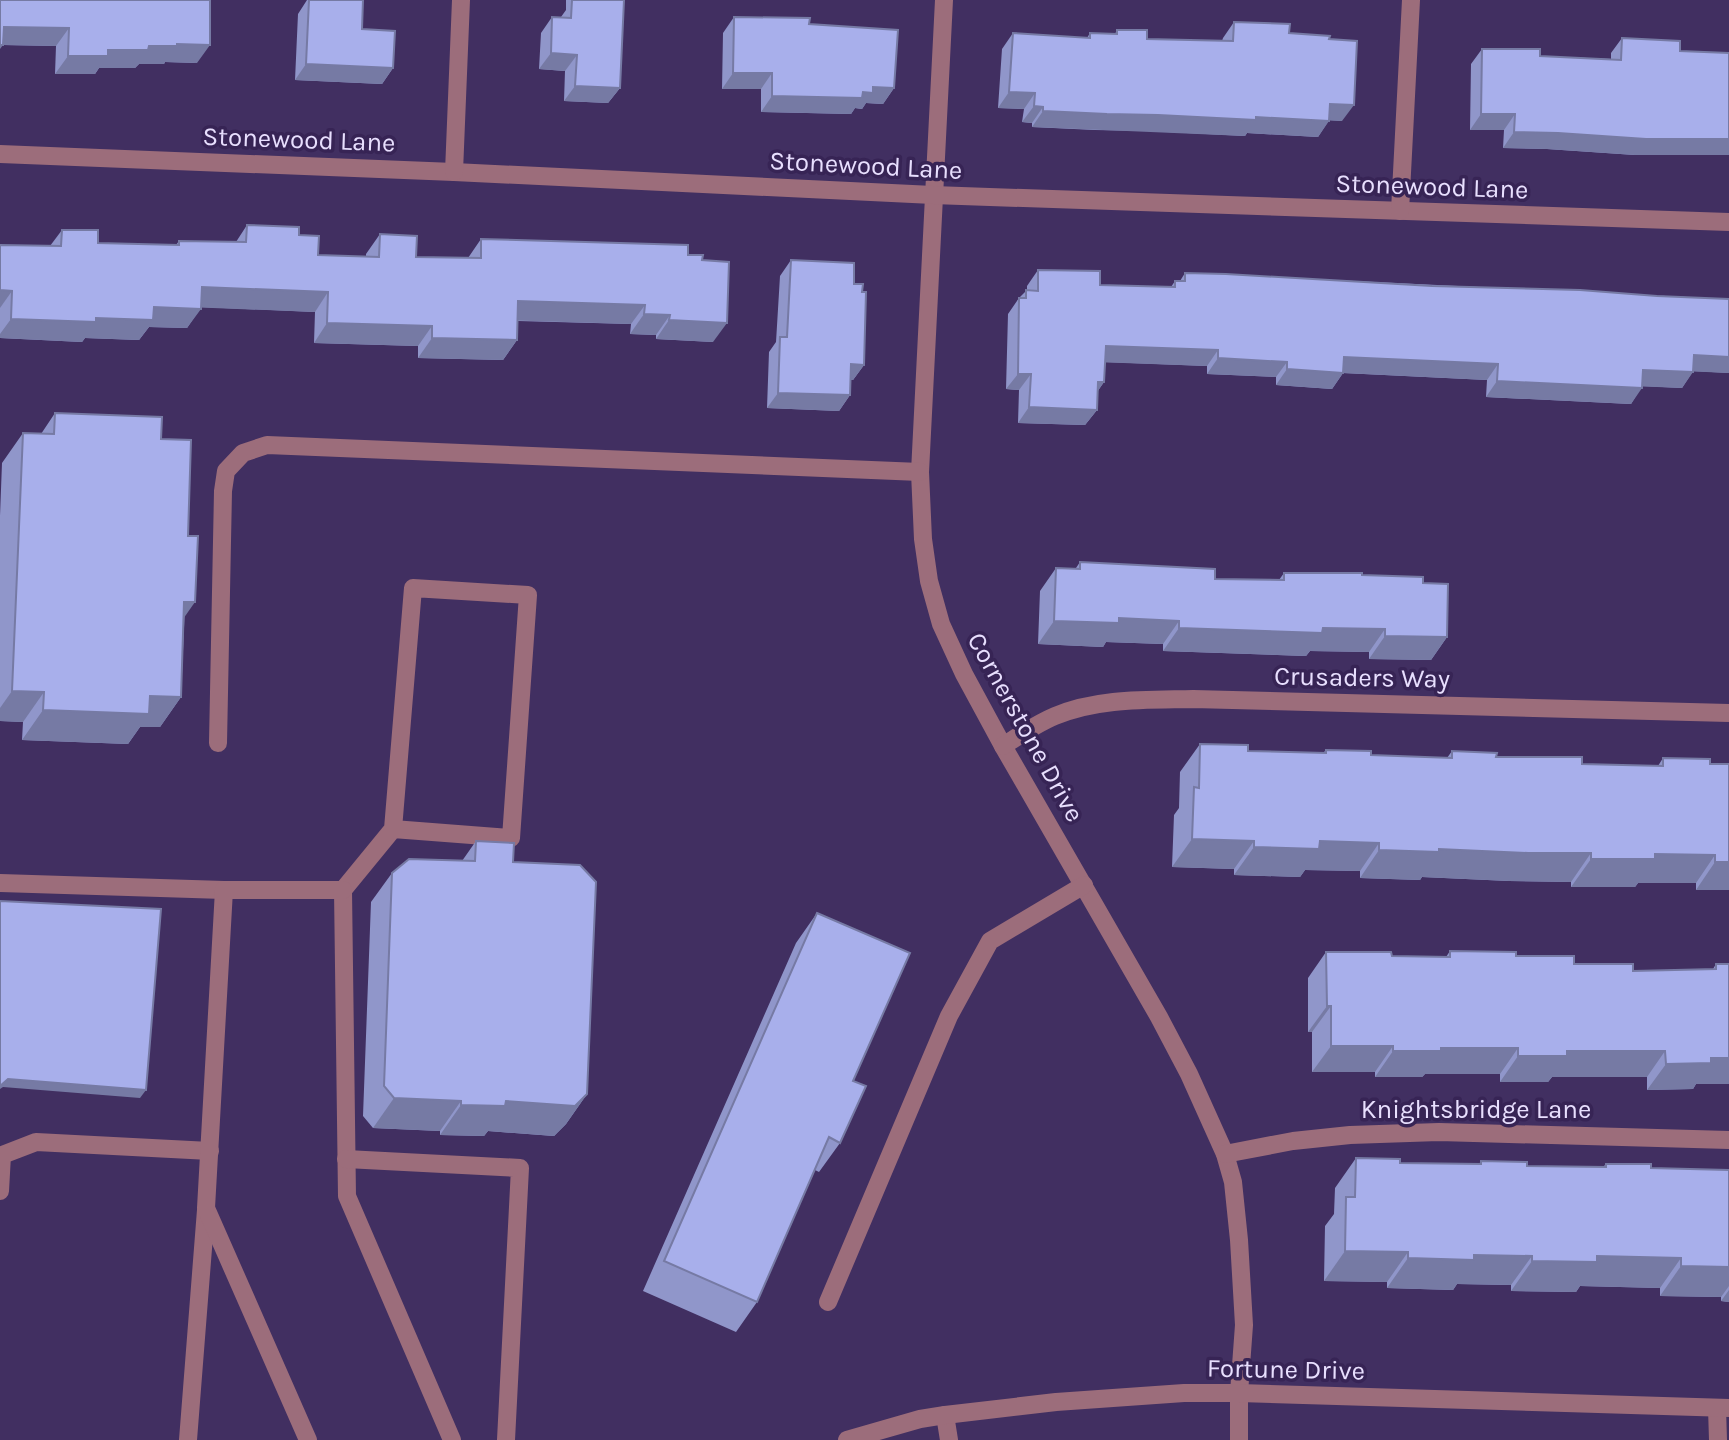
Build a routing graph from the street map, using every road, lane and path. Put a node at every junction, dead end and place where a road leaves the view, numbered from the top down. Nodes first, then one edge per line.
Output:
1 (461, 0) edge
2 (944, 0) edge
3 (1411, 0) edge
4 (0, 154) edge
5 (454, 172) junction
6 (933, 195) junction
7 (1400, 211) junction
8 (1729, 222) edge
9 (920, 472) junction
10 (1729, 713) edge
11 (218, 743) dead end
12 (1003, 746) junction
13 (393, 829) junction
14 (0, 883) edge
15 (1084, 885) junction
16 (224, 890) junction
17 (342, 890) junction
18 (1729, 1140) edge
19 (210, 1151) junction
20 (1225, 1154) junction
21 (346, 1159) junction
22 (0, 1191) edge
23 (206, 1208) junction
24 (828, 1302) dead end
25 (1239, 1393) junction
26 (1723, 1408) edge
27 (945, 1415) junction
28 (188, 1440) edge
29 (308, 1440) edge
30 (452, 1440) edge
31 (506, 1440) edge
32 (847, 1440) edge
33 (949, 1440) edge
34 (1239, 1440) edge
35 (1718, 1440) edge

1 - 5 street
2 - 6 street, Cornerstone Drive
3 - 7 street
4 - 5 street, Stonewood Lane
5 - 6 street, Stonewood Lane
6 - 7 street, Stonewood Lane
6 - 9 street, Cornerstone Drive
7 - 8 street, Stonewood Lane
9 - 11 street
9 - 12 street, Cornerstone Drive
10 - 12 street, Crusaders Way
12 - 15 street, Cornerstone Drive
13 - 13 street
13 - 17 street
14 - 16 street
15 - 20 street, Cornerstone Drive
15 - 24 street
16 - 17 street
16 - 19 street
17 - 21 street
18 - 20 street, Knightsbridge Lane
19 - 22 street
19 - 23 street
20 - 25 street, Cornerstone Drive
21 - 30 street
21 - 31 street
23 - 28 street
23 - 29 street
25 - 26 street, Fortune Drive
25 - 27 street, Fortune Drive
25 - 34 street, Cornerstone Drive
26 - 35 street
27 - 32 street, Fortune Drive
27 - 33 street

